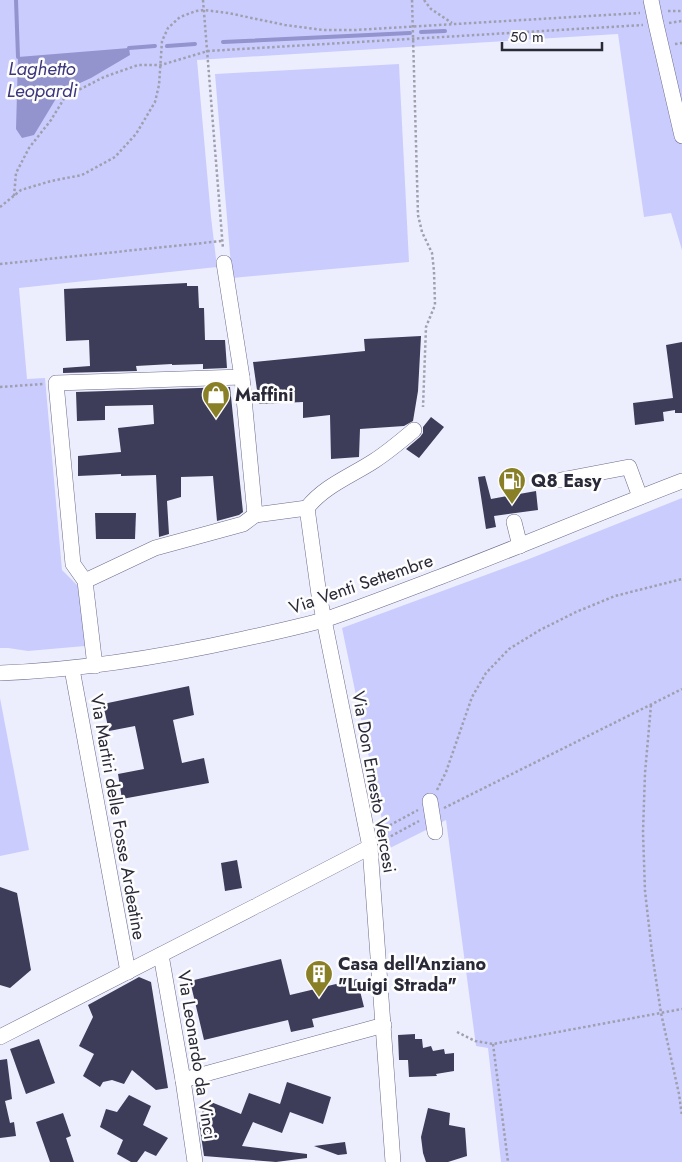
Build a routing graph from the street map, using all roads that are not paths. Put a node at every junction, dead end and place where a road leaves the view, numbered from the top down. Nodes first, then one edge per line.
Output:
1 (653, 12) edge
2 (682, 136) edge
3 (224, 263) road end
4 (242, 377) junction
5 (414, 430) dead end
6 (561, 480) dead end
7 (682, 480) edge
8 (640, 497) junction
9 (307, 508) junction
10 (255, 514) junction
11 (514, 522) dead end
12 (520, 546) junction
13 (85, 581) junction
14 (325, 619) junction
15 (0, 663) edge
16 (95, 666) junction
17 (72, 669) junction
18 (38, 671) junction
19 (0, 673) edge
20 (431, 807) road end
21 (435, 832) dead end
22 (369, 841) junction
23 (161, 955) junction
24 (128, 972) junction
25 (384, 1026) junction
26 (0, 1037) edge
27 (183, 1080) junction
28 (195, 1162) edge
29 (393, 1162) edge

1 - 2 street
3 - 4 street
4 - 10 street
4 - 13 street
5 - 9 street
6 - 8 street
7 - 8 street, Via Venti Settembre
8 - 12 street, Via Venti Settembre
9 - 10 street
9 - 14 street, Via Don Ernesto Vercesi
10 - 13 street
11 - 12 street
12 - 14 street, Via Venti Settembre
13 - 16 street
14 - 16 street, Via Venti Settembre
14 - 22 street, Via Don Ernesto Vercesi
15 - 18 street, Via Venti Settembre
16 - 17 street, Via Venti Settembre
17 - 18 street, Via Venti Settembre
17 - 24 street, Via Martiri delle Fosse Ardeatine
18 - 19 street, Via Venti Settembre
20 - 21 street
22 - 23 street
22 - 25 street, Via Don Ernesto Vercesi
23 - 24 street
23 - 27 street, Via Leonardo da Vinci
24 - 26 street
25 - 27 street
25 - 29 street, Via Don Ernesto Vercesi
27 - 28 street, Via Leonardo da Vinci

